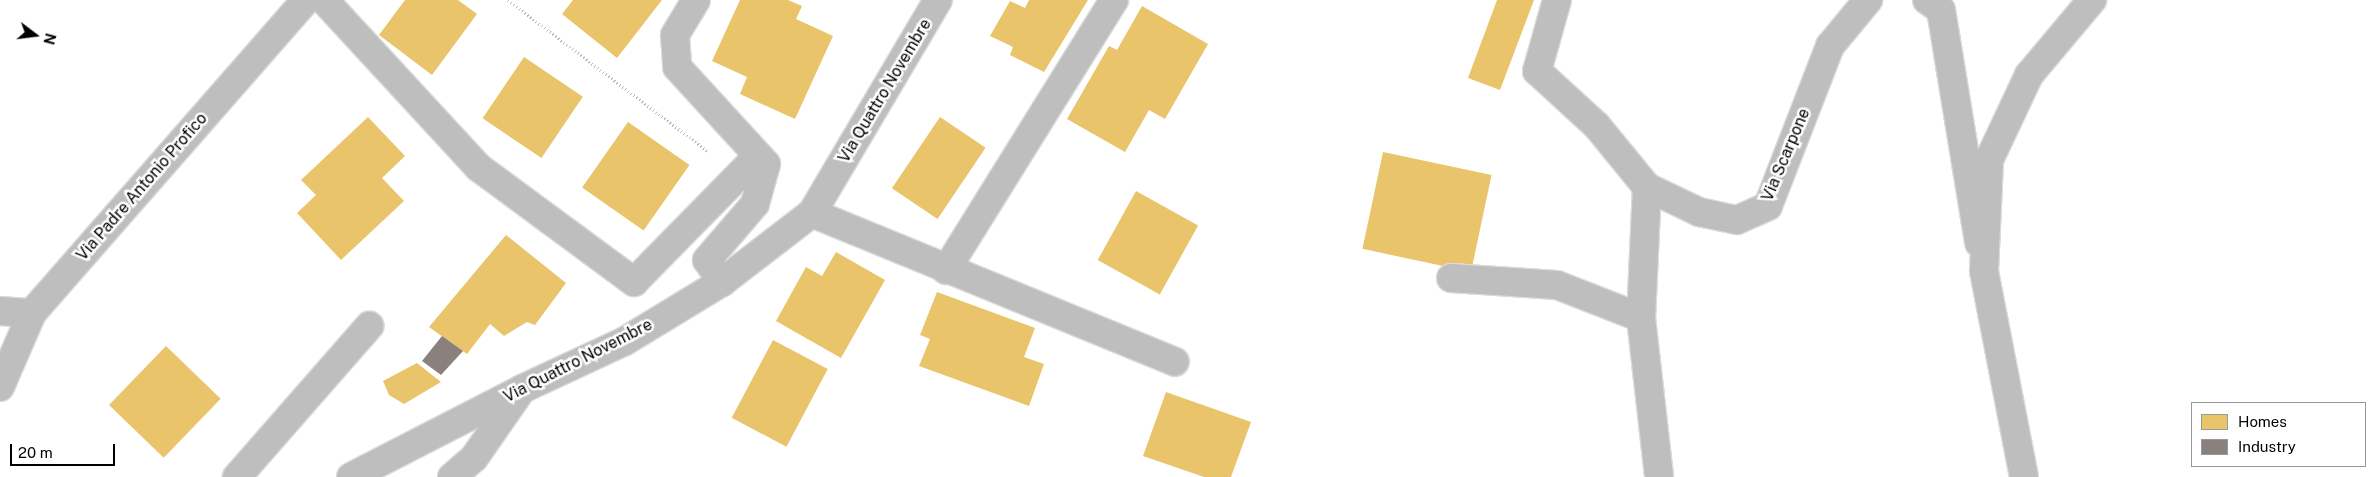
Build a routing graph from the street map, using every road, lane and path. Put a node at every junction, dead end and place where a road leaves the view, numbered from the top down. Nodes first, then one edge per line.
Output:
1 (306, 0) edge
2 (324, 0) edge
3 (508, 0) edge
4 (696, 0) edge
5 (938, 0) edge
6 (1114, 0) edge
7 (1557, 0) edge
8 (1868, 0) edge
9 (1927, 0) edge
10 (2092, 0) edge
11 (705, 150) dead end
12 (758, 156) junction
13 (1647, 187) junction
14 (812, 213) junction
15 (946, 270) junction
16 (1984, 271) junction
17 (1450, 278) dead end
18 (722, 282) junction
19 (0, 311) edge
20 (32, 313) junction
21 (1641, 318) junction
22 (369, 326) dead end
23 (1175, 362) dead end
24 (0, 387) edge
25 (522, 389) junction
26 (236, 477) edge
27 (351, 477) edge
28 (452, 477) edge
29 (1659, 477) edge
30 (2024, 477) edge

1 - 20 street, Via Padre Antonio Profico
2 - 12 street
3 - 11 path
4 - 12 street
5 - 14 street, Via Quattro Novembre
6 - 15 street
7 - 13 street, Via Scarpone
8 - 13 street, Via Scarpone
9 - 16 street
10 - 16 street
12 - 18 street
13 - 21 street
14 - 15 street
14 - 18 street, Via Quattro Novembre
15 - 23 street
16 - 30 street
17 - 21 street
18 - 25 street, Via Quattro Novembre
19 - 20 street
20 - 24 street, Via Padre Antonio Profico
21 - 29 street
22 - 26 street
25 - 27 street, Via Quattro Novembre
25 - 28 street

